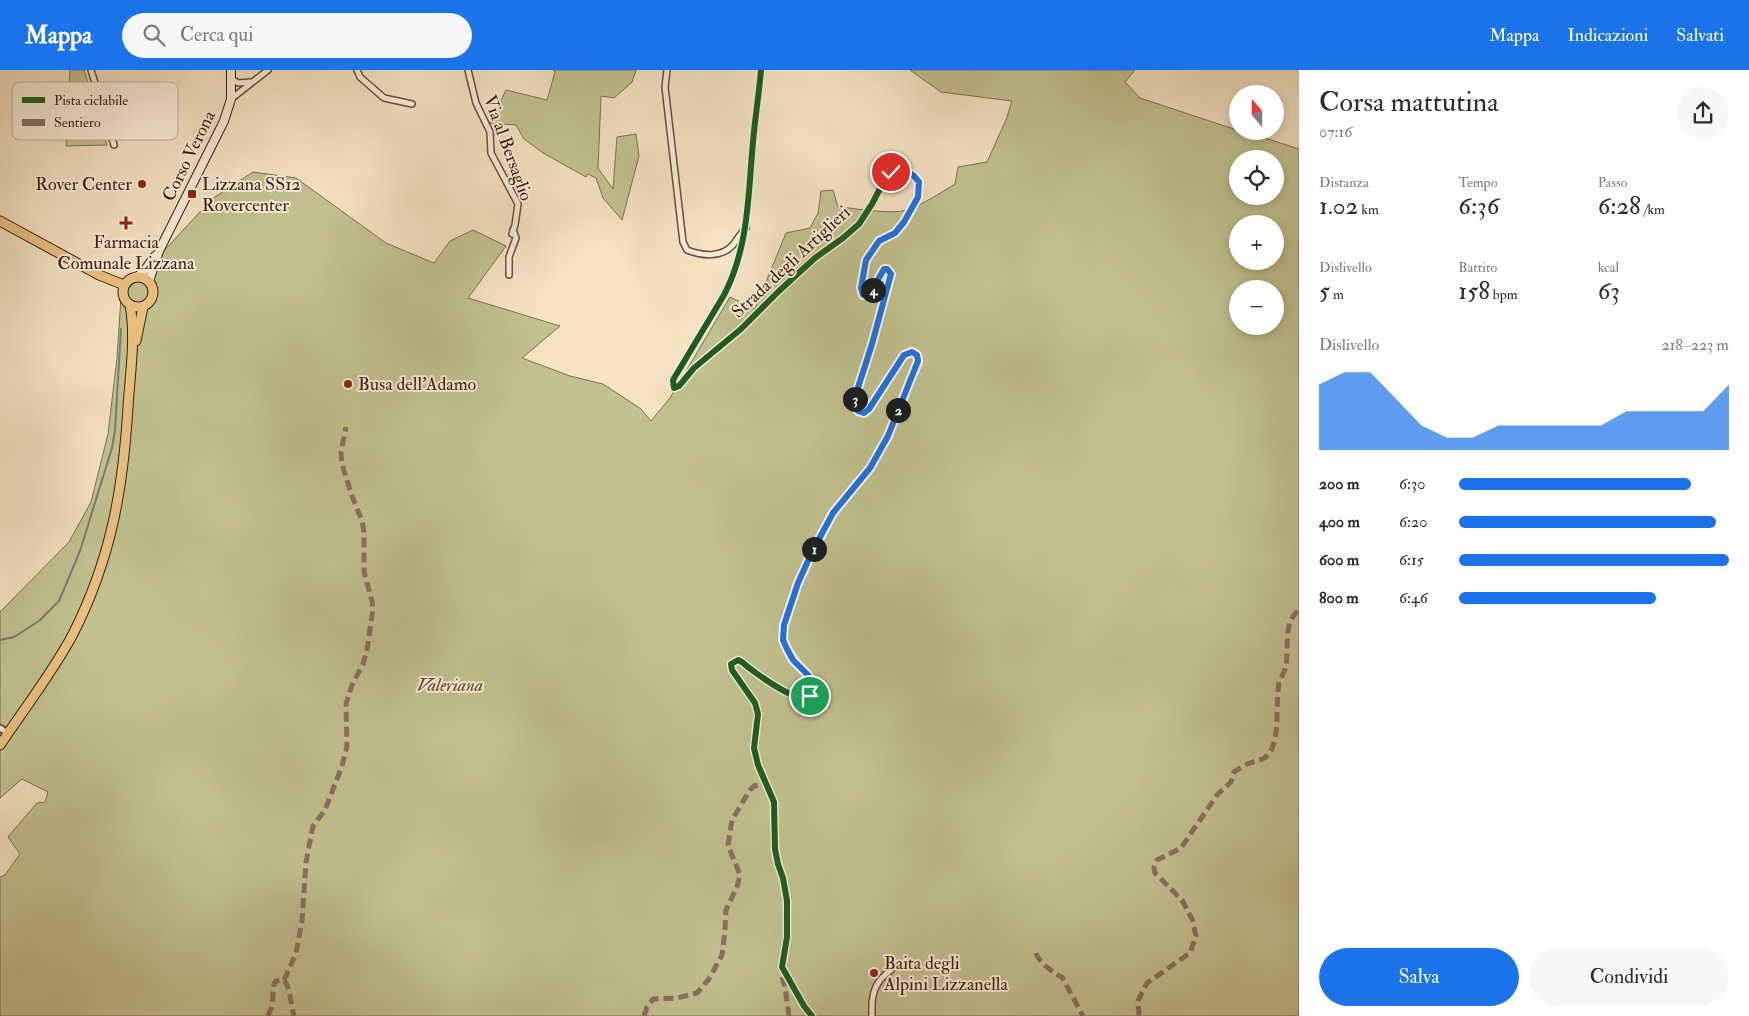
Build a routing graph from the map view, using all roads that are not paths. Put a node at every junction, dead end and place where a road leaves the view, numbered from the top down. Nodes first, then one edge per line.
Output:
1 (91, 70) edge
2 (231, 70) edge
3 (268, 70) edge
4 (357, 70) edge
5 (468, 70) edge
6 (667, 70) edge
7 (761, 70) edge
8 (95, 82) edge
9 (234, 82) junction
10 (252, 82) junction
11 (242, 90) junction
12 (231, 99) junction
13 (412, 104) dead end
14 (112, 140) edge
15 (114, 145) dead end
16 (0, 221) edge
17 (746, 228) junction
18 (159, 251) junction
19 (509, 275) dead end
20 (136, 277) junction
21 (149, 281) junction
22 (124, 285) junction
23 (130, 305) junction
24 (143, 307) junction
25 (131, 363) junction
26 (4, 731) edge
27 (0, 745) edge
28 (891, 970) dead end
29 (812, 1016) edge
30 (872, 1016) edge

1 - 8 street
2 - 9 main road, Corso Verona
3 - 10 street
4 - 13 street
5 - 19 street, Via al Bersaglio
6 - 17 street
7 - 17 street, Strada degli Artiglieri
9 - 10 street
9 - 11 street
9 - 12 main road, Corso Verona
10 - 11 street
11 - 12 street
12 - 18 main road, Corso Verona
14 - 15 street
16 - 22 main road
17 - 29 street, Strada degli Artiglieri
18 - 20 main road
18 - 21 main road
20 - 21 main road
20 - 22 main road
21 - 24 main road
22 - 23 main road
23 - 24 main road
23 - 25 main road
24 - 25 main road
25 - 26 main road
26 - 27 main road
28 - 30 street

